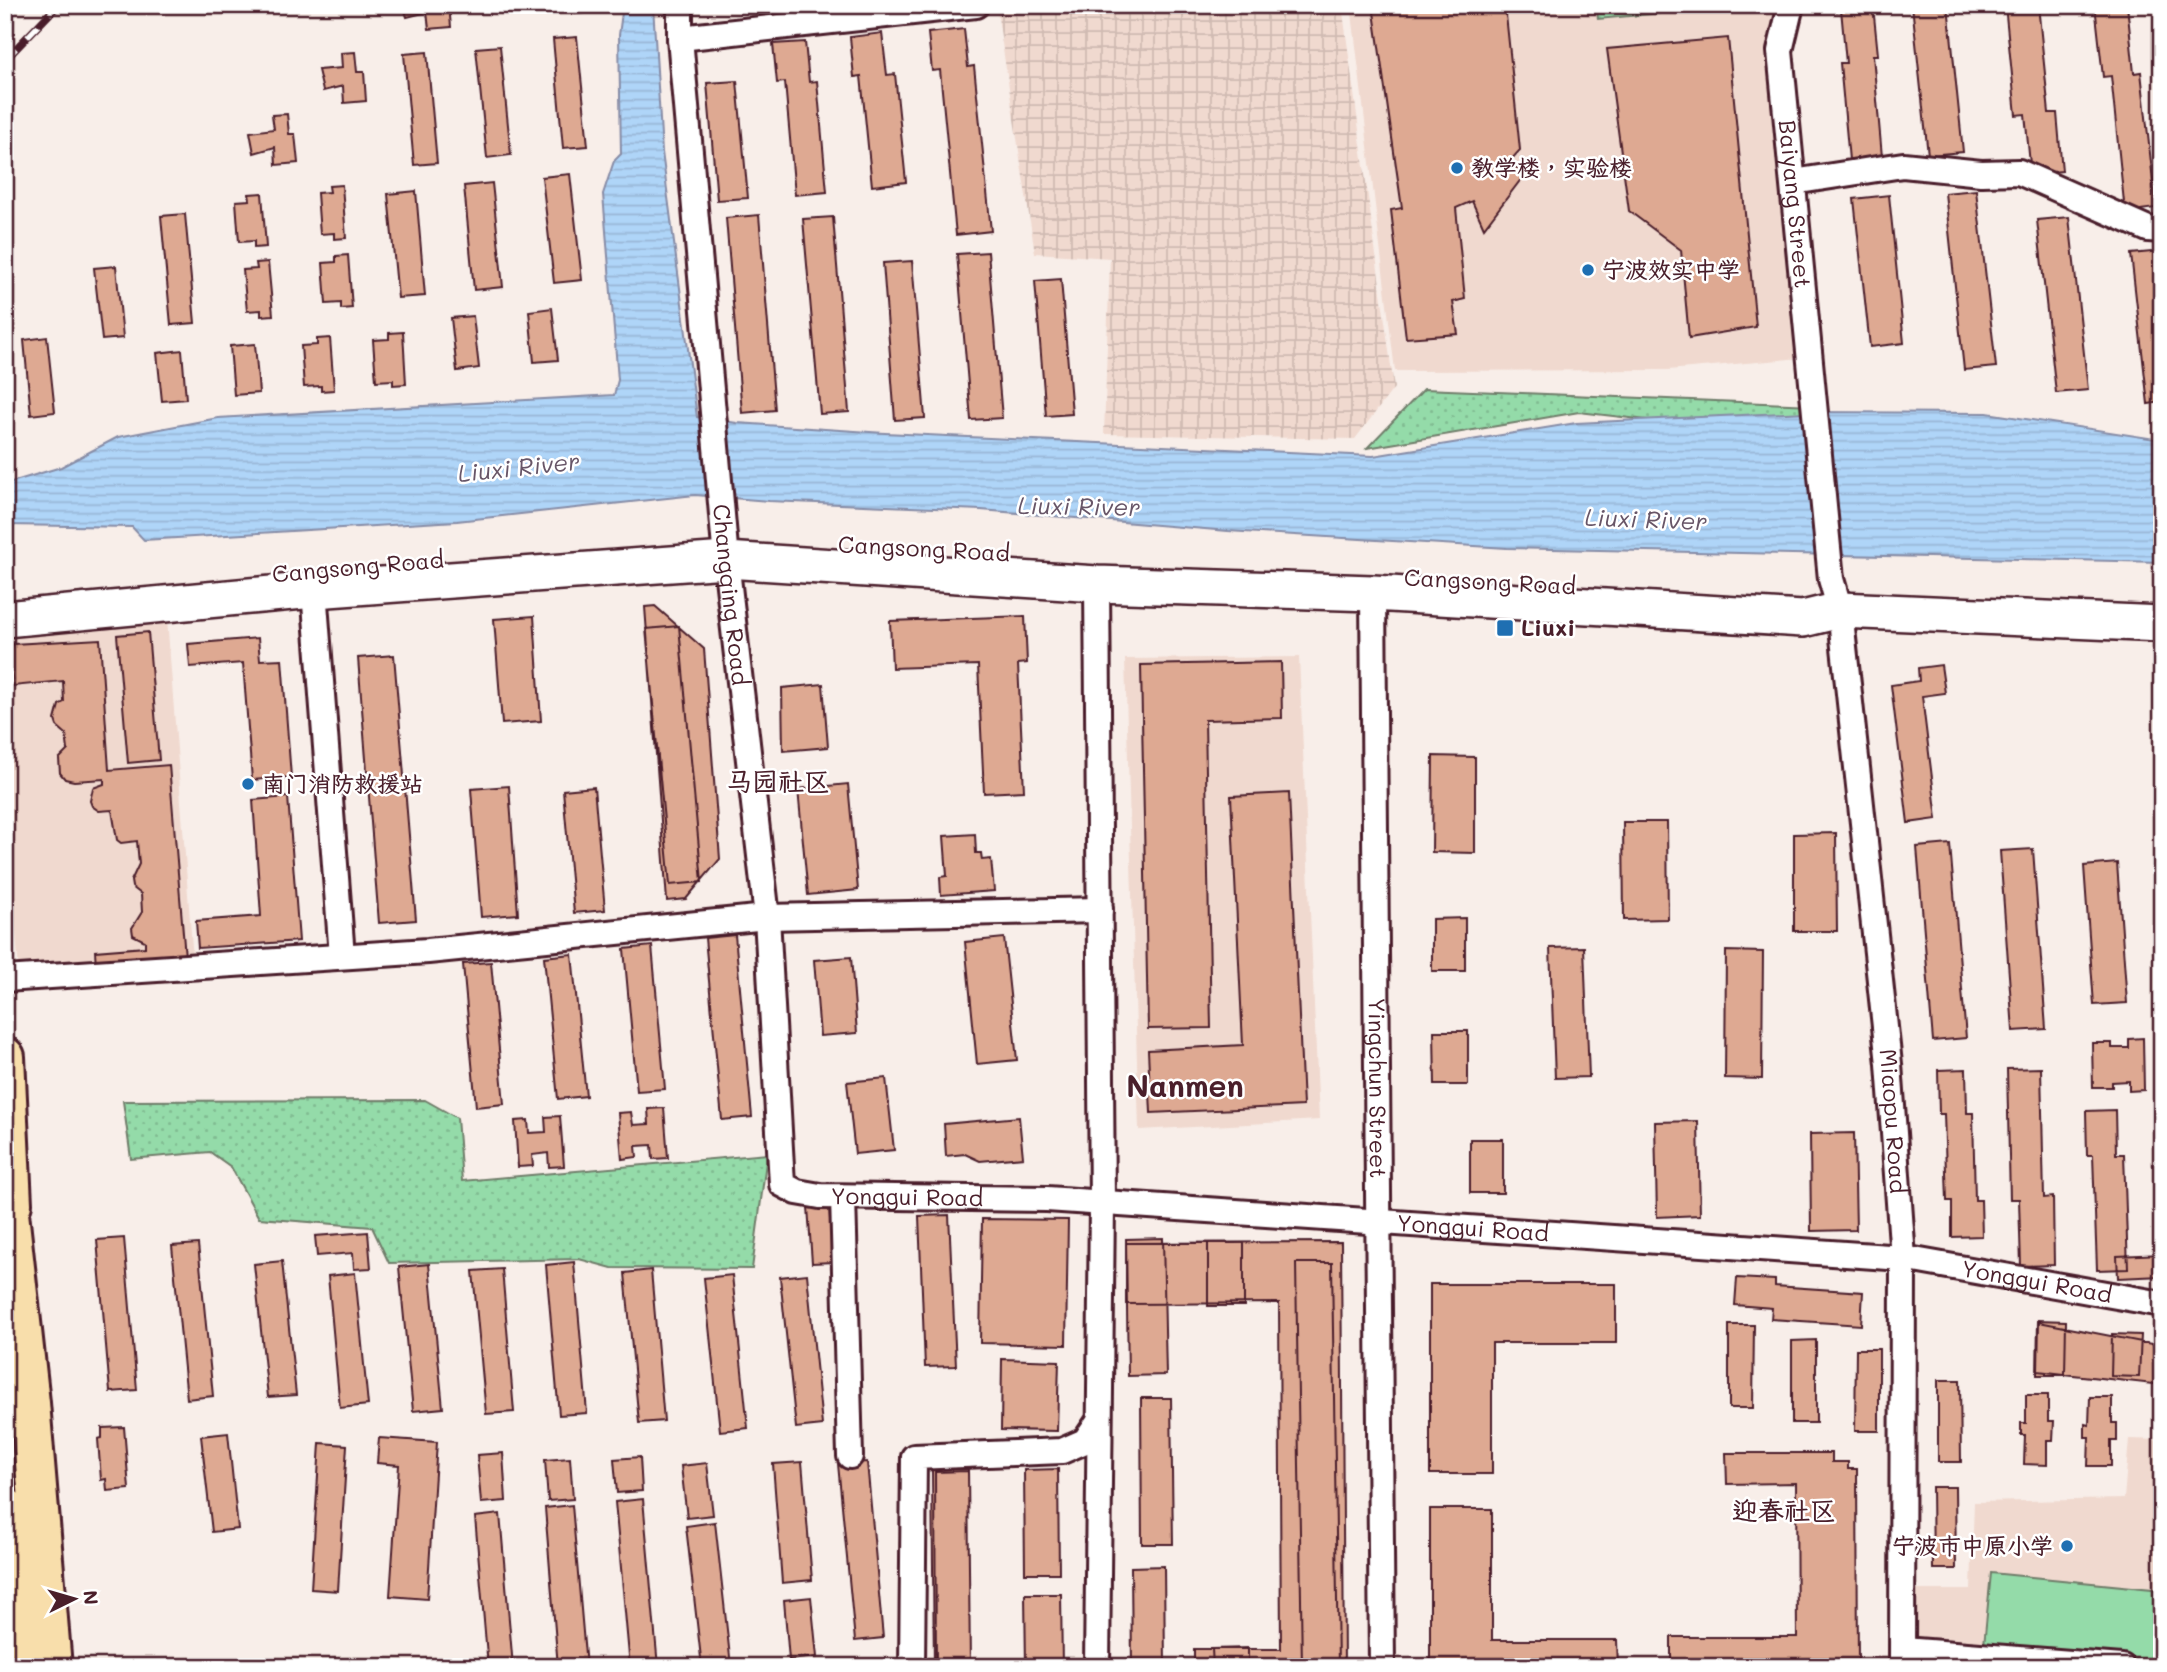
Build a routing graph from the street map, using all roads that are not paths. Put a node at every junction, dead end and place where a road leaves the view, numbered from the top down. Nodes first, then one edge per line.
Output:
1 (680, 5) edge
2 (976, 5) edge
3 (1791, 5) edge
4 (680, 37) junction
5 (1793, 182) junction
6 (2162, 230) edge
7 (725, 541) junction
8 (1097, 584) junction
9 (314, 590) junction
10 (1373, 593) junction
11 (1836, 595) junction
12 (5, 596) edge
13 (5, 619) edge
14 (2162, 624) edge
15 (1100, 910) junction
16 (767, 916) junction
17 (342, 956) junction
18 (5, 979) edge
19 (5, 1056) edge
20 (5, 1177) edge
21 (782, 1184) joint
22 (843, 1197) junction
23 (1102, 1204) junction
24 (1381, 1223) junction
25 (1903, 1258) junction
26 (15, 1262) junction
27 (2162, 1304) edge
28 (14, 1402) edge
29 (1098, 1422) junction
30 (850, 1456) dead end
31 (5, 1507) edge
32 (1903, 1658) edge
33 (21, 1667) edge
34 (52, 1667) edge
35 (912, 1667) edge
36 (1097, 1667) edge
37 (1382, 1667) edge
38 (2122, 1667) edge

1 - 4 street, Changqing Road
2 - 4 street
3 - 5 street, Baiyang Street
4 - 7 street, Changqing Road
5 - 6 street
5 - 11 street, Baiyang Street
7 - 8 main road, Cangsong Road
7 - 9 main road, Cangsong Road
7 - 11 main road, Cangsong Road
7 - 12 main road, Cangsong Road
7 - 16 street, Changqing Road
8 - 10 main road, Cangsong Road
8 - 15 street
9 - 13 main road, Cangsong Road
9 - 17 street
10 - 11 main road, Cangsong Road
10 - 24 street, Yingchun Street
11 - 14 main road, Cangsong Road
11 - 25 street, Miaopu Road
15 - 16 street
15 - 23 street
16 - 17 street
16 - 21 street, Changqing Road
17 - 18 street
19 - 26 main road
20 - 26 main road
21 - 22 street, Yonggui Road
22 - 23 street, Yonggui Road
22 - 30 street
23 - 24 street, Yonggui Road
23 - 29 street
24 - 25 street, Yonggui Road
24 - 37 street, Yingchun Street
25 - 27 street, Yonggui Road
25 - 32 street, Miaopu Road
26 - 28 main road
28 - 34 main road
29 - 35 street
29 - 36 street
31 - 33 main road
32 - 38 street

